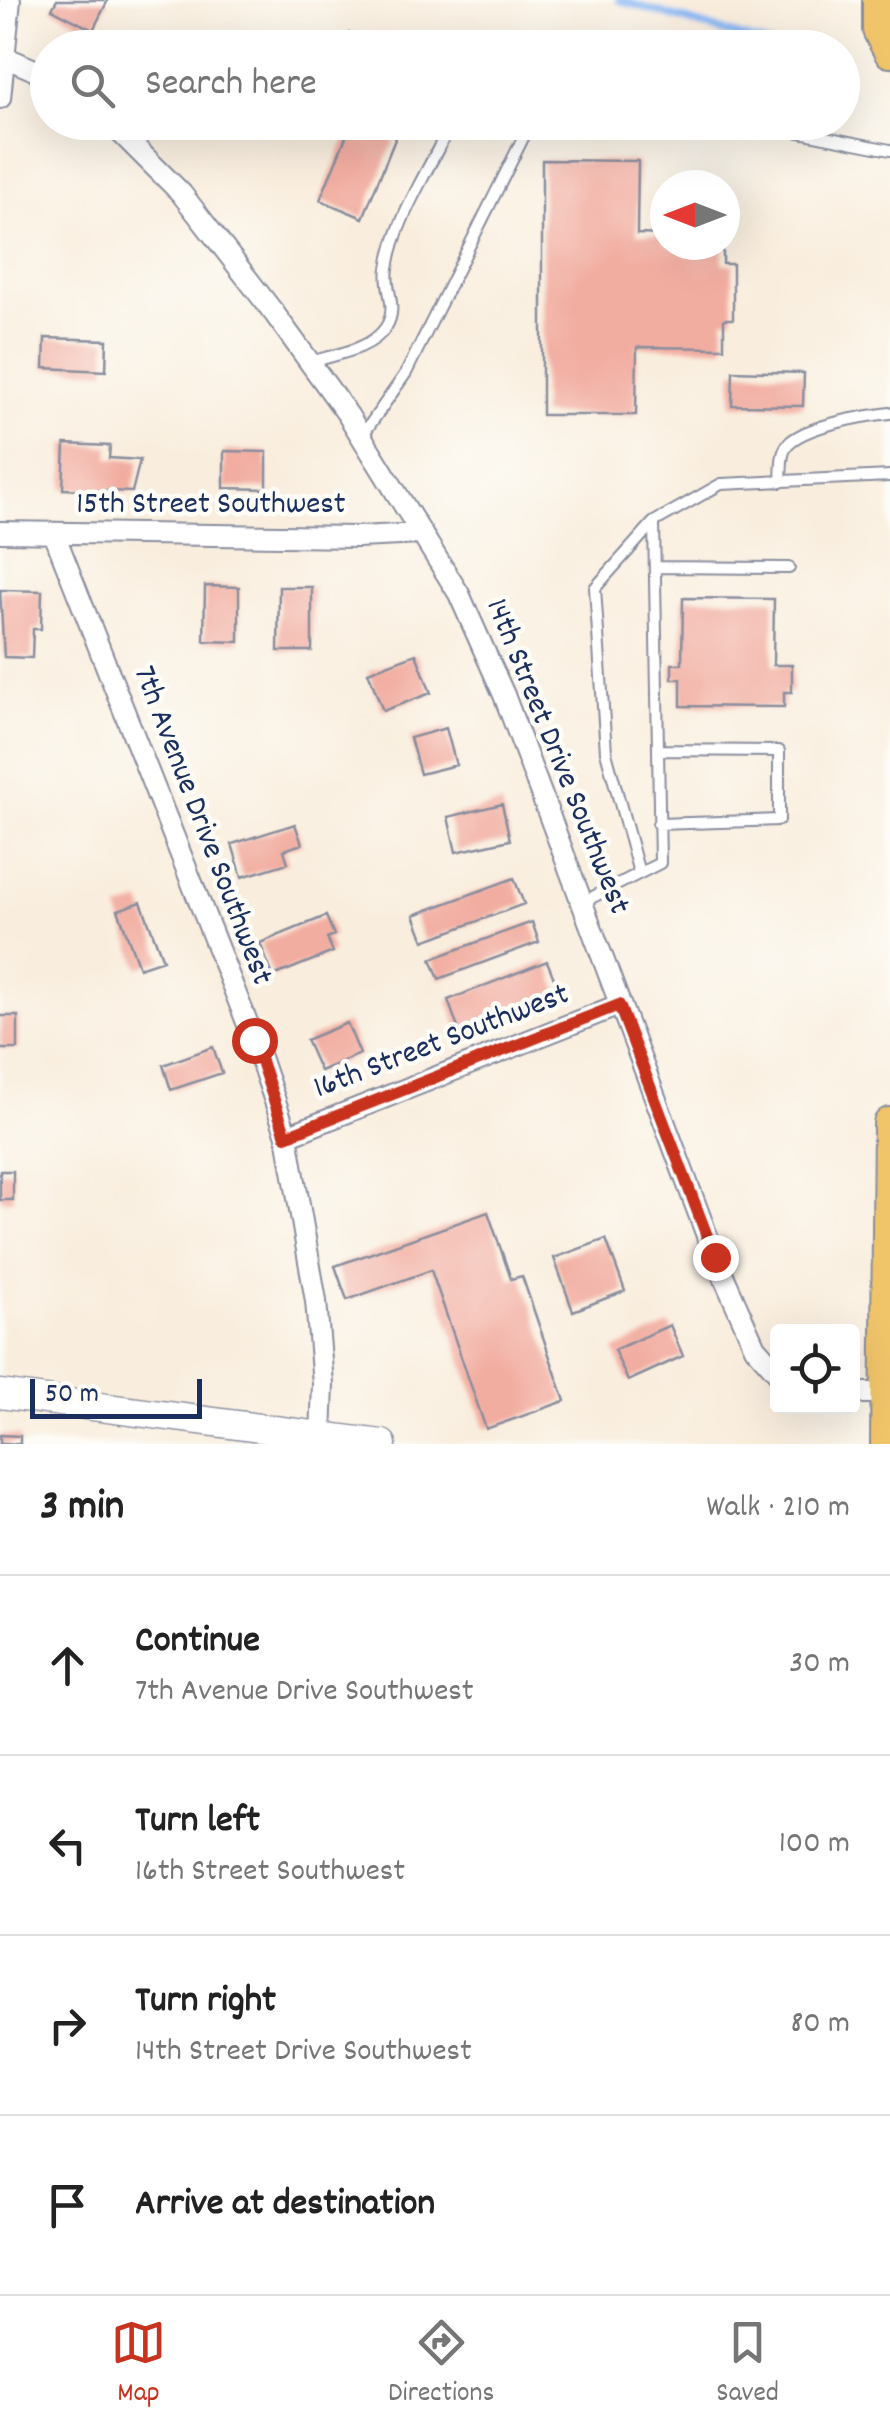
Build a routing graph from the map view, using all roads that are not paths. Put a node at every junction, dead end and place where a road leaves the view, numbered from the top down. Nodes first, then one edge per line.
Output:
1 (10, 0) edge
2 (880, 0) edge
3 (890, 51) edge
4 (3, 56) edge
5 (30, 68) edge
6 (0, 98) edge
7 (127, 140) edge
8 (443, 140) edge
9 (522, 140) edge
10 (840, 140) edge
11 (890, 150) edge
12 (310, 362) junction
13 (890, 413) edge
14 (362, 437) junction
15 (890, 476) edge
16 (780, 482) junction
17 (654, 522) junction
18 (0, 532) edge
19 (421, 534) junction
20 (55, 536) junction
21 (654, 568) junction
22 (789, 568) dead end
23 (658, 750) junction
24 (658, 824) junction
25 (639, 874) junction
26 (582, 902) junction
27 (619, 1005) junction
28 (890, 1124) edge
29 (286, 1136) junction
30 (770, 1363) edge
31 (860, 1393) edge
32 (887, 1393) junction
33 (0, 1394) edge
34 (321, 1436) junction
35 (382, 1444) edge
36 (887, 1444) edge

1 - 4 street
2 - 3 main road
4 - 5 street
4 - 6 street
7 - 12 street, 14th Street Drive Southwest
8 - 12 lane
9 - 14 lane
10 - 11 lane
12 - 14 street, 14th Street Drive Southwest
13 - 16 lane
14 - 19 street, 14th Street Drive Southwest
15 - 16 lane
16 - 17 lane
17 - 21 lane
17 - 25 lane
18 - 20 street, 15th Street Southwest
19 - 20 street, 15th Street Southwest
19 - 26 street, 14th Street Drive Southwest
20 - 29 street, 7th Avenue Drive Southwest
21 - 22 lane
21 - 23 lane
23 - 24 lane
23 - 24 lane
24 - 25 lane
25 - 26 lane
26 - 27 street, 14th Street Drive Southwest
27 - 29 street, 16th Street Southwest
27 - 30 street, 14th Street Drive Southwest
28 - 32 main road
29 - 34 street, 7th Avenue Drive Southwest
31 - 32 street
32 - 36 main road
33 - 34 street
34 - 35 street

